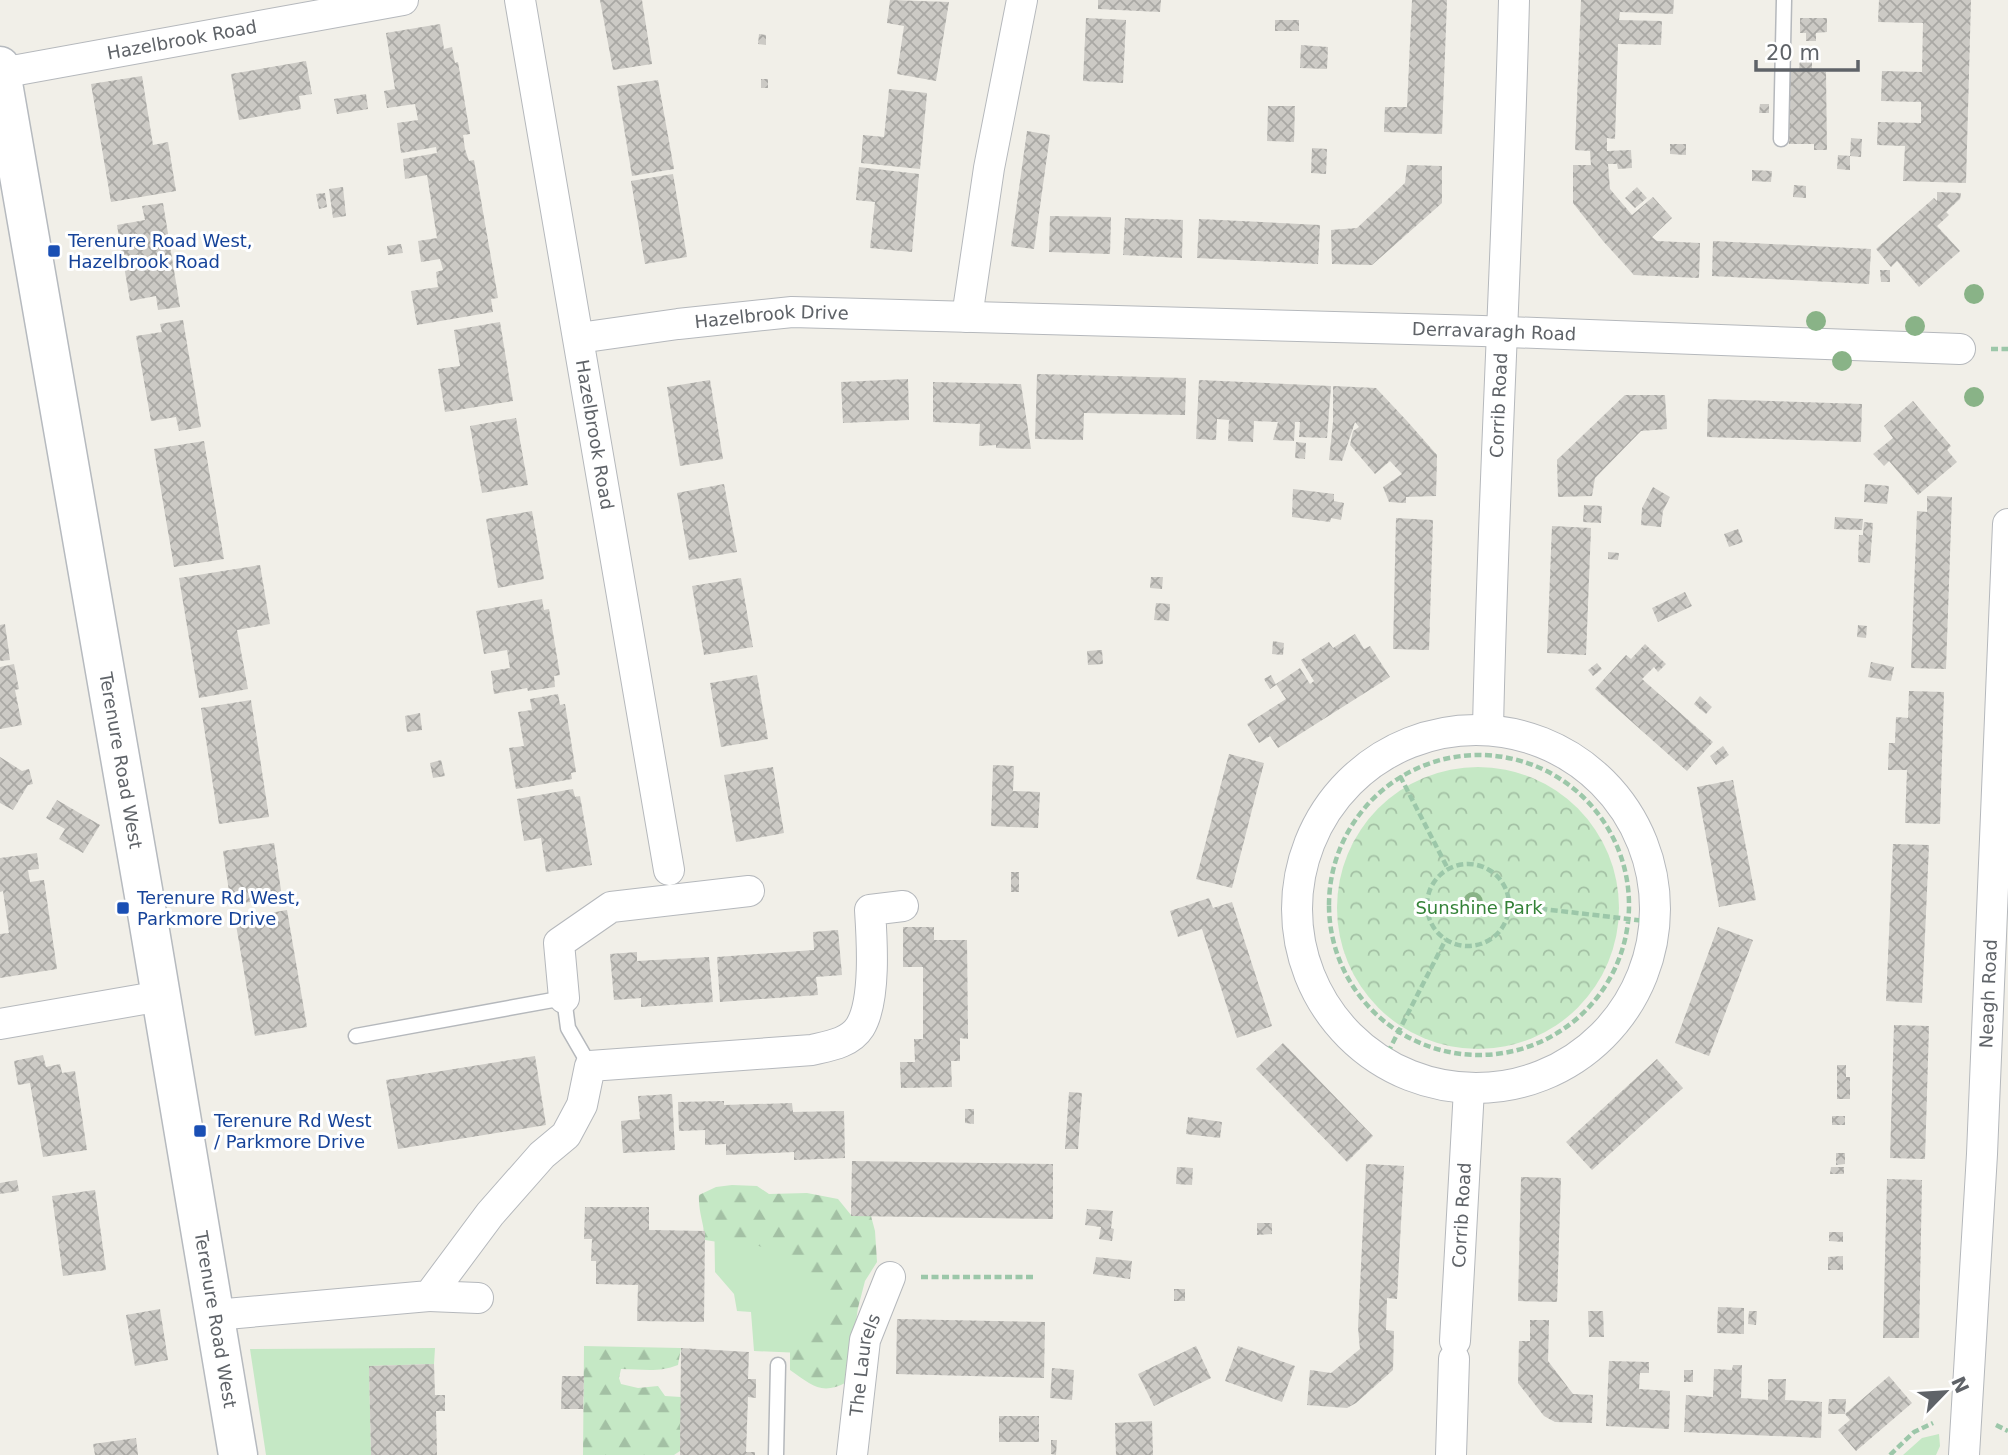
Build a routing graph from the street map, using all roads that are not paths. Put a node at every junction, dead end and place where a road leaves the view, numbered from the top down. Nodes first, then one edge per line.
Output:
1 (403, 0) edge
2 (520, 0) edge
3 (1022, 0) edge
4 (1514, 0) edge
5 (1784, 0) edge
6 (1, 70) edge
7 (1781, 139) dead end
8 (967, 317) junction
9 (1028, 319) joint
10 (1501, 332) junction
11 (579, 338) junction
12 (1960, 349) dead end
13 (2008, 524) edge
14 (2005, 707) edge
15 (1488, 729) junction
16 (669, 870) dead end
17 (749, 891) dead end
18 (902, 906) dead end
19 (161, 996) junction
20 (564, 998) junction
21 (0, 1024) edge
22 (356, 1036) dead end
23 (590, 1066) junction
24 (1469, 1089) junction
25 (1995, 1154) edge
26 (890, 1277) road end
27 (429, 1296) junction
28 (478, 1298) dead end
29 (215, 1315) junction
30 (778, 1365) dead end
31 (238, 1455) edge
32 (776, 1455) edge
33 (852, 1455) edge
34 (1451, 1455) edge
35 (1964, 1455) edge

1 - 6 street, Hazelbrook Road
2 - 11 street, Hazelbrook Road
3 - 8 street
4 - 10 street, Corrib Road
5 - 7 lane
6 - 19 main road, Terenure Road West
8 - 9 street, Hazelbrook Drive
8 - 11 street, Hazelbrook Drive
9 - 10 street, Derravaragh Road
10 - 12 street, Derravaragh Road
10 - 15 street, Corrib Road
11 - 16 street, Hazelbrook Road
13 - 14 street, Neagh Road
14 - 25 street, Neagh Road
15 - 24 street
15 - 24 street
17 - 20 street
18 - 23 street
19 - 21 street
19 - 29 main road, Terenure Road West
20 - 22 lane
20 - 23 lane
23 - 27 street
24 - 34 street, Corrib Road
25 - 35 street, Neagh Road
26 - 33 street, The Laurels
27 - 28 street
27 - 29 street
29 - 31 main road, Terenure Road West
30 - 32 lane

